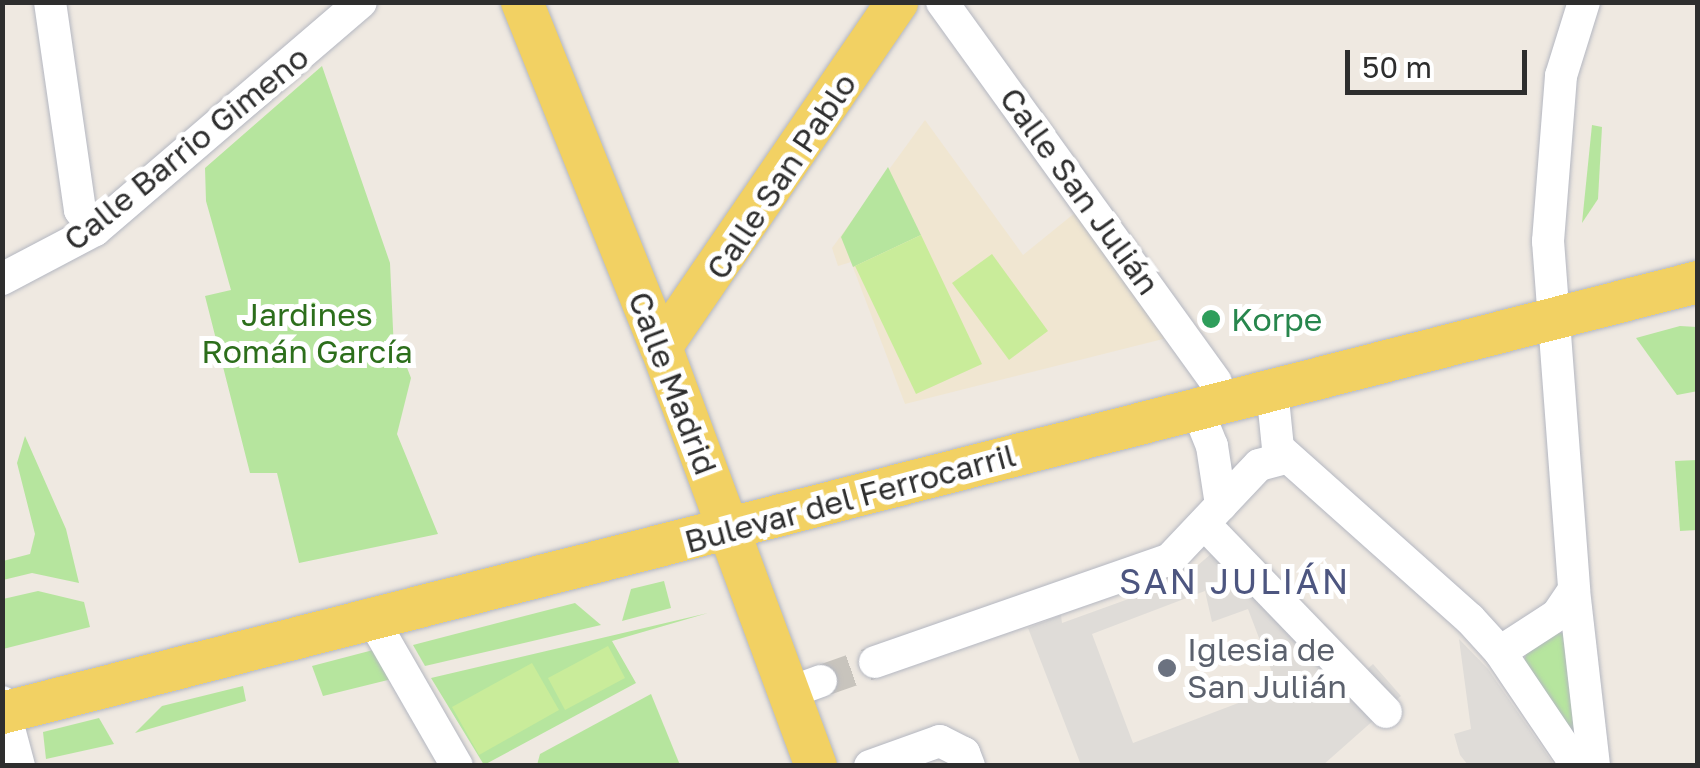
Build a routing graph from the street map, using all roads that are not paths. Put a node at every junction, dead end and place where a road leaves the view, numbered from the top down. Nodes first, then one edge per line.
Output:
1 (50, 2) edge
2 (361, 2) edge
3 (522, 2) edge
4 (897, 2) edge
5 (942, 2) edge
6 (1584, 2) edge
7 (96, 230) junction
8 (1698, 262) edge
9 (2, 279) edge
10 (1698, 282) edge
11 (1553, 308) junction
12 (661, 347) junction
13 (1272, 390) junction
14 (1206, 395) junction
15 (1288, 457) junction
16 (723, 520) junction
17 (1218, 520) junction
18 (1574, 590) junction
19 (373, 620) junction
20 (1547, 622) junction
21 (1580, 629) junction
22 (1500, 652) junction
23 (875, 662) tunnel mouth
24 (4, 703) edge
25 (1386, 712) dead end
26 (19, 766) edge
27 (457, 766) edge
28 (816, 766) edge
29 (870, 766) edge
30 (969, 766) edge
31 (1577, 766) edge
32 (1594, 766) edge

1 - 7 street
2 - 7 street, Calle Barrio Gimeno
3 - 12 main road, Calle Madrid
4 - 12 main road, Calle San Pablo
5 - 14 street, Calle San Julián
6 - 11 street
7 - 9 street, Calle Barrio Gimeno
8 - 11 main road, Bulevar del Ferrocarril
10 - 11 main road, Bulevar del Ferrocarril
11 - 13 main road, Bulevar del Ferrocarril
11 - 14 main road, Bulevar del Ferrocarril
11 - 18 street
12 - 16 main road, Calle Madrid
13 - 14 main road, Bulevar del Ferrocarril
13 - 15 street
14 - 16 main road, Bulevar del Ferrocarril
14 - 17 street, Calle San Julián
15 - 17 street
15 - 22 street
16 - 19 main road, Bulevar del Ferrocarril
16 - 24 main road, Bulevar del Ferrocarril
16 - 28 main road, Calle Madrid
17 - 23 street
17 - 25 street
18 - 20 street
18 - 21 street
19 - 24 main road, Bulevar del Ferrocarril
19 - 27 street
20 - 21 street
20 - 22 street
21 - 32 street
22 - 31 street
24 - 26 street
29 - 30 street

